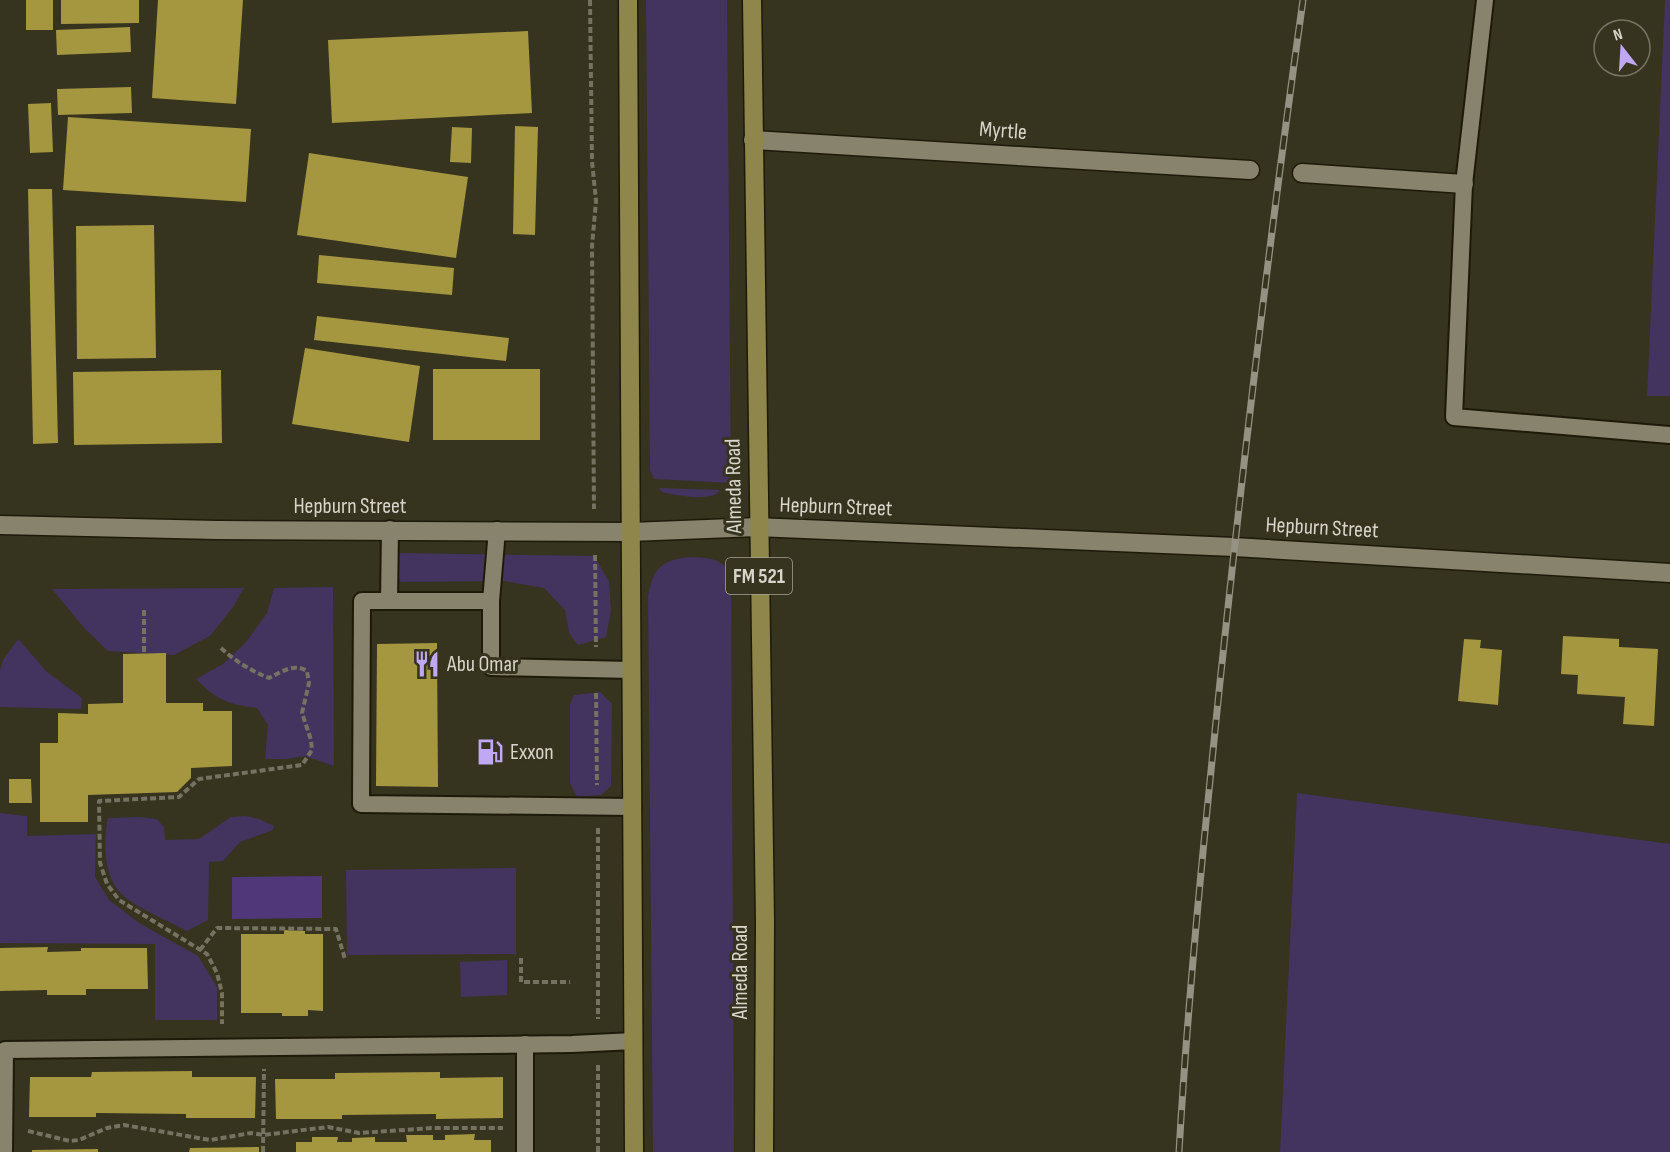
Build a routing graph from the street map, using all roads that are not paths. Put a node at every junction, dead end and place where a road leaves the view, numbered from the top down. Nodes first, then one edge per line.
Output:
1 (628, 0) edge
2 (752, 0) edge
3 (1485, 0) edge
4 (753, 140) junction
5 (1250, 170) dead end
6 (1302, 173) dead end
7 (1464, 184) junction
8 (1670, 435) edge
9 (0, 525) edge
10 (758, 527) junction
11 (390, 530) junction
12 (497, 530) junction
13 (630, 532) junction
14 (1670, 573) edge
15 (389, 602) junction
16 (492, 602) junction
17 (631, 670) junction
18 (633, 807) junction
19 (634, 1041) junction
20 (525, 1044) junction
21 (4, 1152) edge
22 (525, 1152) edge
23 (634, 1152) edge
24 (764, 1152) edge

1 - 13 main road
2 - 4 main road, Almeda Road / FM 521
3 - 7 lane
4 - 5 street, Myrtle
4 - 10 main road, Almeda Road / FM 521
6 - 7 street
7 - 8 lane
9 - 11 street, Hepburn Street
10 - 13 street, Hepburn Street
10 - 14 street, Hepburn Street
10 - 24 main road, Almeda Road / FM 521
11 - 12 street, Hepburn Street
11 - 15 lane
12 - 13 street, Hepburn Street
12 - 16 lane
13 - 17 main road
15 - 16 lane
15 - 18 lane
16 - 17 lane
17 - 18 main road
18 - 19 main road
19 - 20 lane
19 - 23 main road
20 - 21 lane
20 - 22 lane

